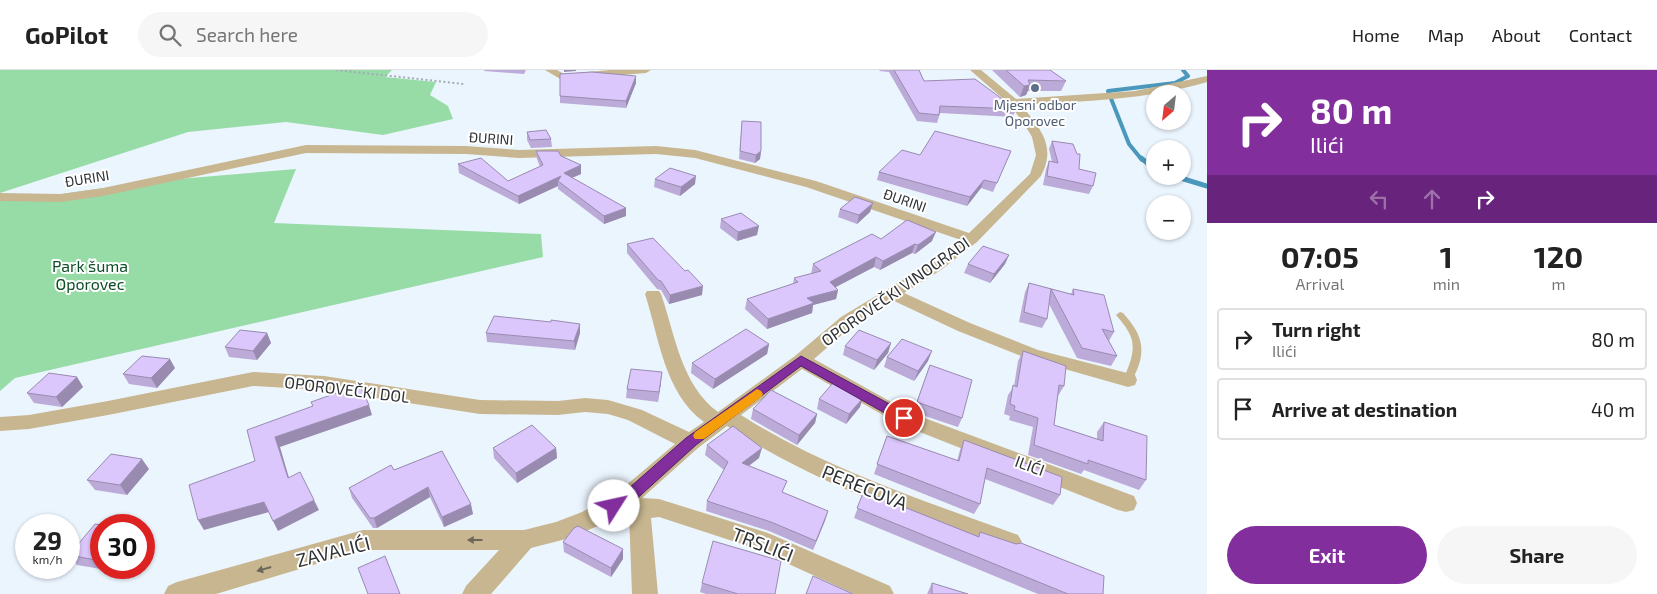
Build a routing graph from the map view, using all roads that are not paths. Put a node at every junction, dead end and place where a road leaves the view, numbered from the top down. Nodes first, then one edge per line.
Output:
1 (550, 70) edge
2 (646, 70) edge
3 (975, 70) edge
4 (1207, 79) edge
5 (1013, 102) junction
6 (0, 197) edge
7 (972, 239) junction
8 (890, 293) junction
9 (653, 294) dead end
10 (1120, 315) dead end
11 (801, 360) junction
12 (1128, 380) joint
13 (723, 420) junction
14 (0, 424) edge
15 (691, 442) junction
16 (1126, 502) dead end
17 (633, 504) junction
18 (524, 540) junction
19 (1010, 542) edge
20 (177, 594) edge
21 (475, 594) edge
22 (645, 594) edge
23 (880, 594) edge

1 - 2 street
3 - 5 street, OPOROVEČKI VINOGRADI
4 - 5 street
5 - 7 street, OPOROVEČKI VINOGRADI
6 - 7 street, ĐURINI
7 - 8 street, OPOROVEČKI VINOGRADI
8 - 11 street, OPOROVEČKI VINOGRADI
8 - 12 street
9 - 13 street, PERECOVA
10 - 12 lane
11 - 13 street, OPOROVEČKI VINOGRADI
11 - 16 street, ILIĆI
13 - 15 street, OPOROVEČKI VINOGRADI
13 - 19 street, PERECOVA
14 - 15 street, OPOROVEČKI DOL
15 - 17 street, OPOROVEČKI VINOGRADI
17 - 18 street, OPOROVEČKI VINOGRADI
17 - 22 street
17 - 23 street, TRSLIĆI
18 -> 20 street, ZAVALIĆI
18 - 21 street

